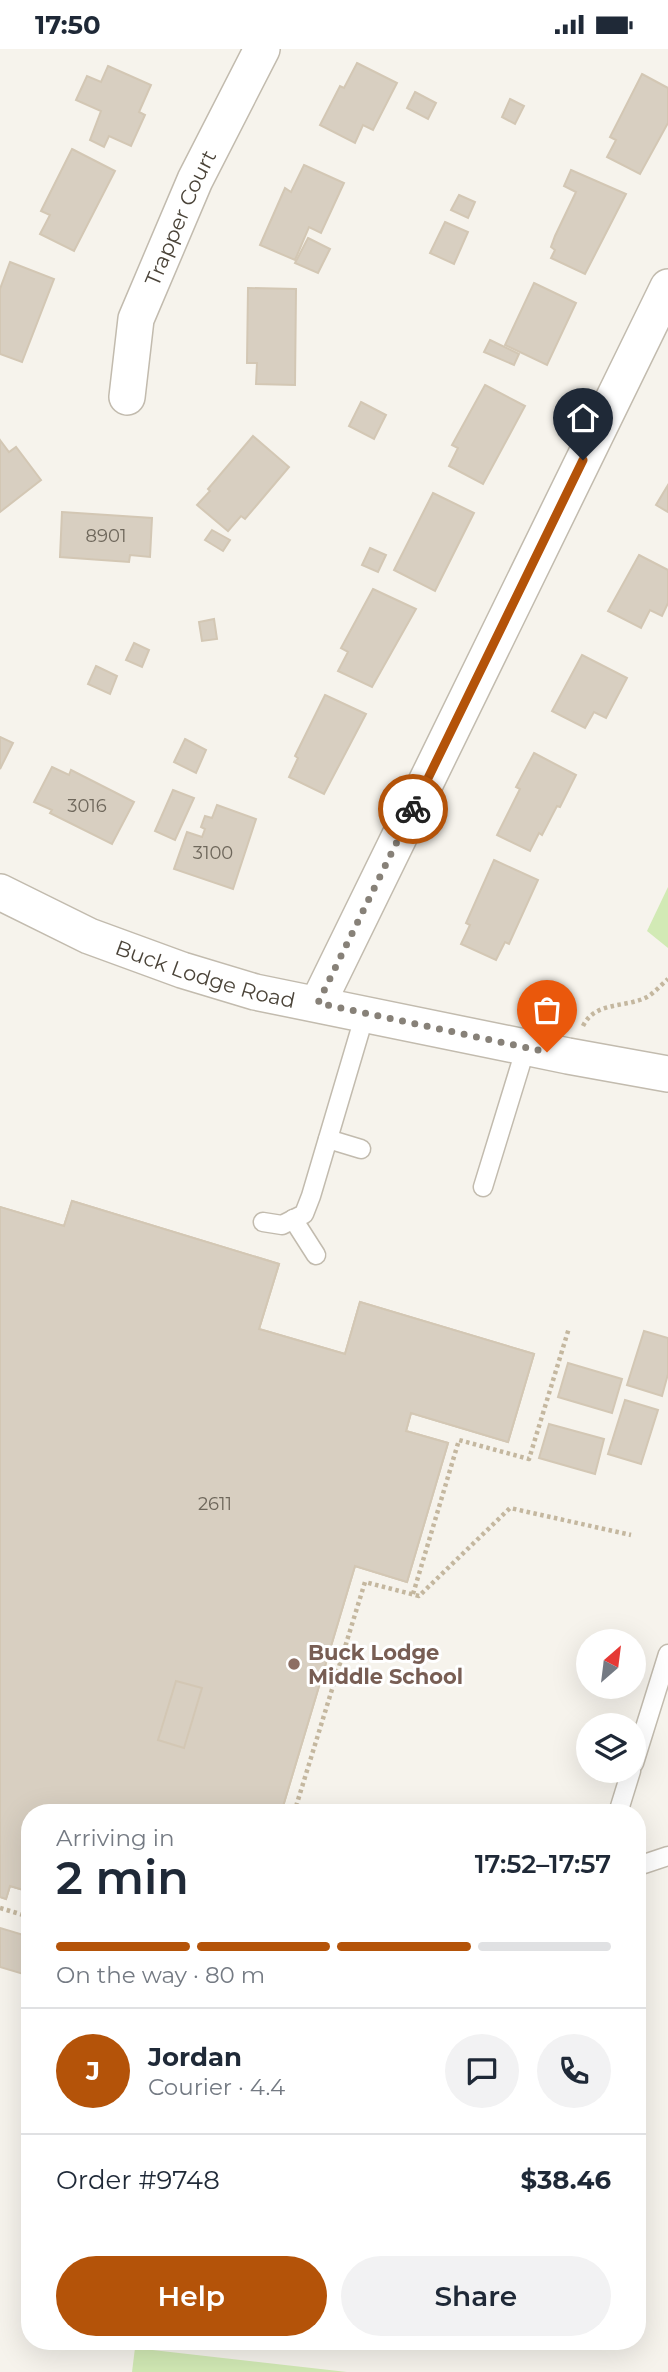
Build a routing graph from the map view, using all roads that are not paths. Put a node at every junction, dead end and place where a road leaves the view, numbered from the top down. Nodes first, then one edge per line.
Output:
1 (262, 49) edge
2 (668, 287) edge
3 (127, 397) dead end
4 (0, 892) edge
5 (318, 1003) junction
6 (365, 1014) junction
7 (526, 1047) junction
8 (668, 1074) edge
9 (328, 1139) junction
10 (361, 1149) dead end
11 (483, 1187) dead end
12 (293, 1219) junction
13 (263, 1222) dead end
14 (316, 1255) dead end
15 (668, 1654) edge
16 (646, 1725) edge
17 (627, 1783) edge
18 (621, 1804) edge
19 (668, 1856) edge
20 (646, 1863) edge

1 - 3 street, Trapper Court
2 - 5 street
4 - 5 street, Buck Lodge Road
5 - 6 street, Buck Lodge Road
6 - 7 street, Buck Lodge Road
6 - 9 lane
7 - 8 street, Buck Lodge Road
7 - 11 lane
9 - 10 lane
9 - 12 lane
12 - 13 lane
12 - 14 lane
15 - 16 lane
17 - 18 lane
19 - 20 lane

